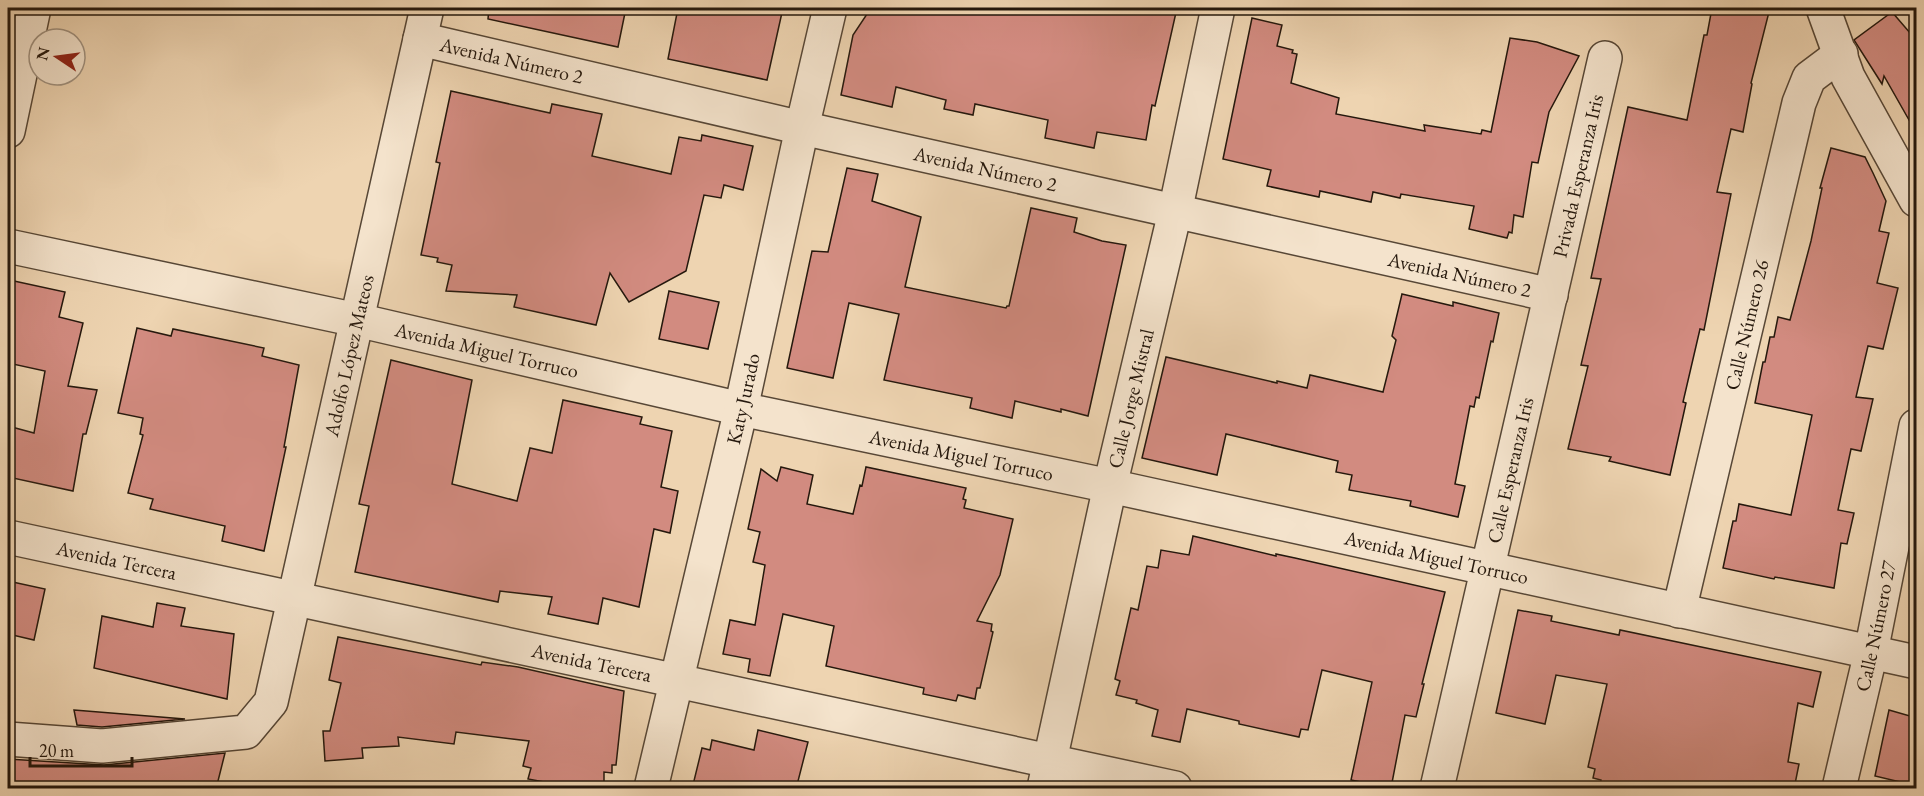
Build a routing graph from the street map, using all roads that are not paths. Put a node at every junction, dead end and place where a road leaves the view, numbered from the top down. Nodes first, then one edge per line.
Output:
1 (34, 8) edge
2 (427, 8) edge
3 (830, 8) edge
4 (1218, 8) edge
5 (1823, 8) edge
6 (420, 39) junction
7 (1841, 54) junction
8 (1605, 58) dead end
9 (802, 128) junction
10 (8, 131) edge
11 (1917, 200) edge
12 (1175, 212) junction
13 (8, 246) edge
14 (1551, 295) junction
15 (357, 320) junction
16 (741, 409) junction
17 (1917, 426) edge
18 (1110, 486) junction
19 (8, 537) edge
20 (1488, 568) junction
21 (293, 599) junction
22 (1679, 611) junction
23 (1871, 652) junction
24 (1917, 662) edge
25 (677, 681) junction
26 (8, 740) edge
27 (1047, 775) edge
28 (651, 789) edge
29 (1176, 789) edge
30 (1437, 789) edge
31 (1839, 789) edge

1 - 10 street
2 - 6 street, Adolfo López Mateos
3 - 9 street, Katy Jurado
4 - 12 street, Calle Jorge Mistral
5 - 7 street
6 - 9 street, Avenida Número 2
6 - 15 street, Adolfo López Mateos
7 - 11 street
7 - 22 street, Calle Número 26
8 - 14 street, Privada Esperanza Iris
9 - 12 street, Avenida Número 2
9 - 16 street, Katy Jurado
12 - 14 street, Avenida Número 2
12 - 18 street, Calle Jorge Mistral
13 - 15 street, Avenida Miguel Torruco
14 - 20 street, Calle Esperanza Iris
15 - 16 street, Avenida Miguel Torruco
15 - 21 street, Adolfo López Mateos
16 - 18 street, Avenida Miguel Torruco
16 - 25 street, Katy Jurado
17 - 23 street, Calle Número 27
18 - 20 street, Avenida Miguel Torruco
18 - 27 street, Calle Jorge Mistral
19 - 21 street, Avenida Tercera
20 - 22 street, Avenida Miguel Torruco
20 - 30 street, Calle Esperanza Iris
21 - 25 street, Avenida Tercera
21 - 26 street, Adolfo López Mateos
22 - 23 street, Avenida Miguel Torruco
23 - 24 street, Avenida Miguel Torruco
23 - 31 street, Calle Número 27
25 - 27 street, Avenida Tercera
25 - 28 street, Katy Jurado
27 - 29 street, Avenida Tercera

